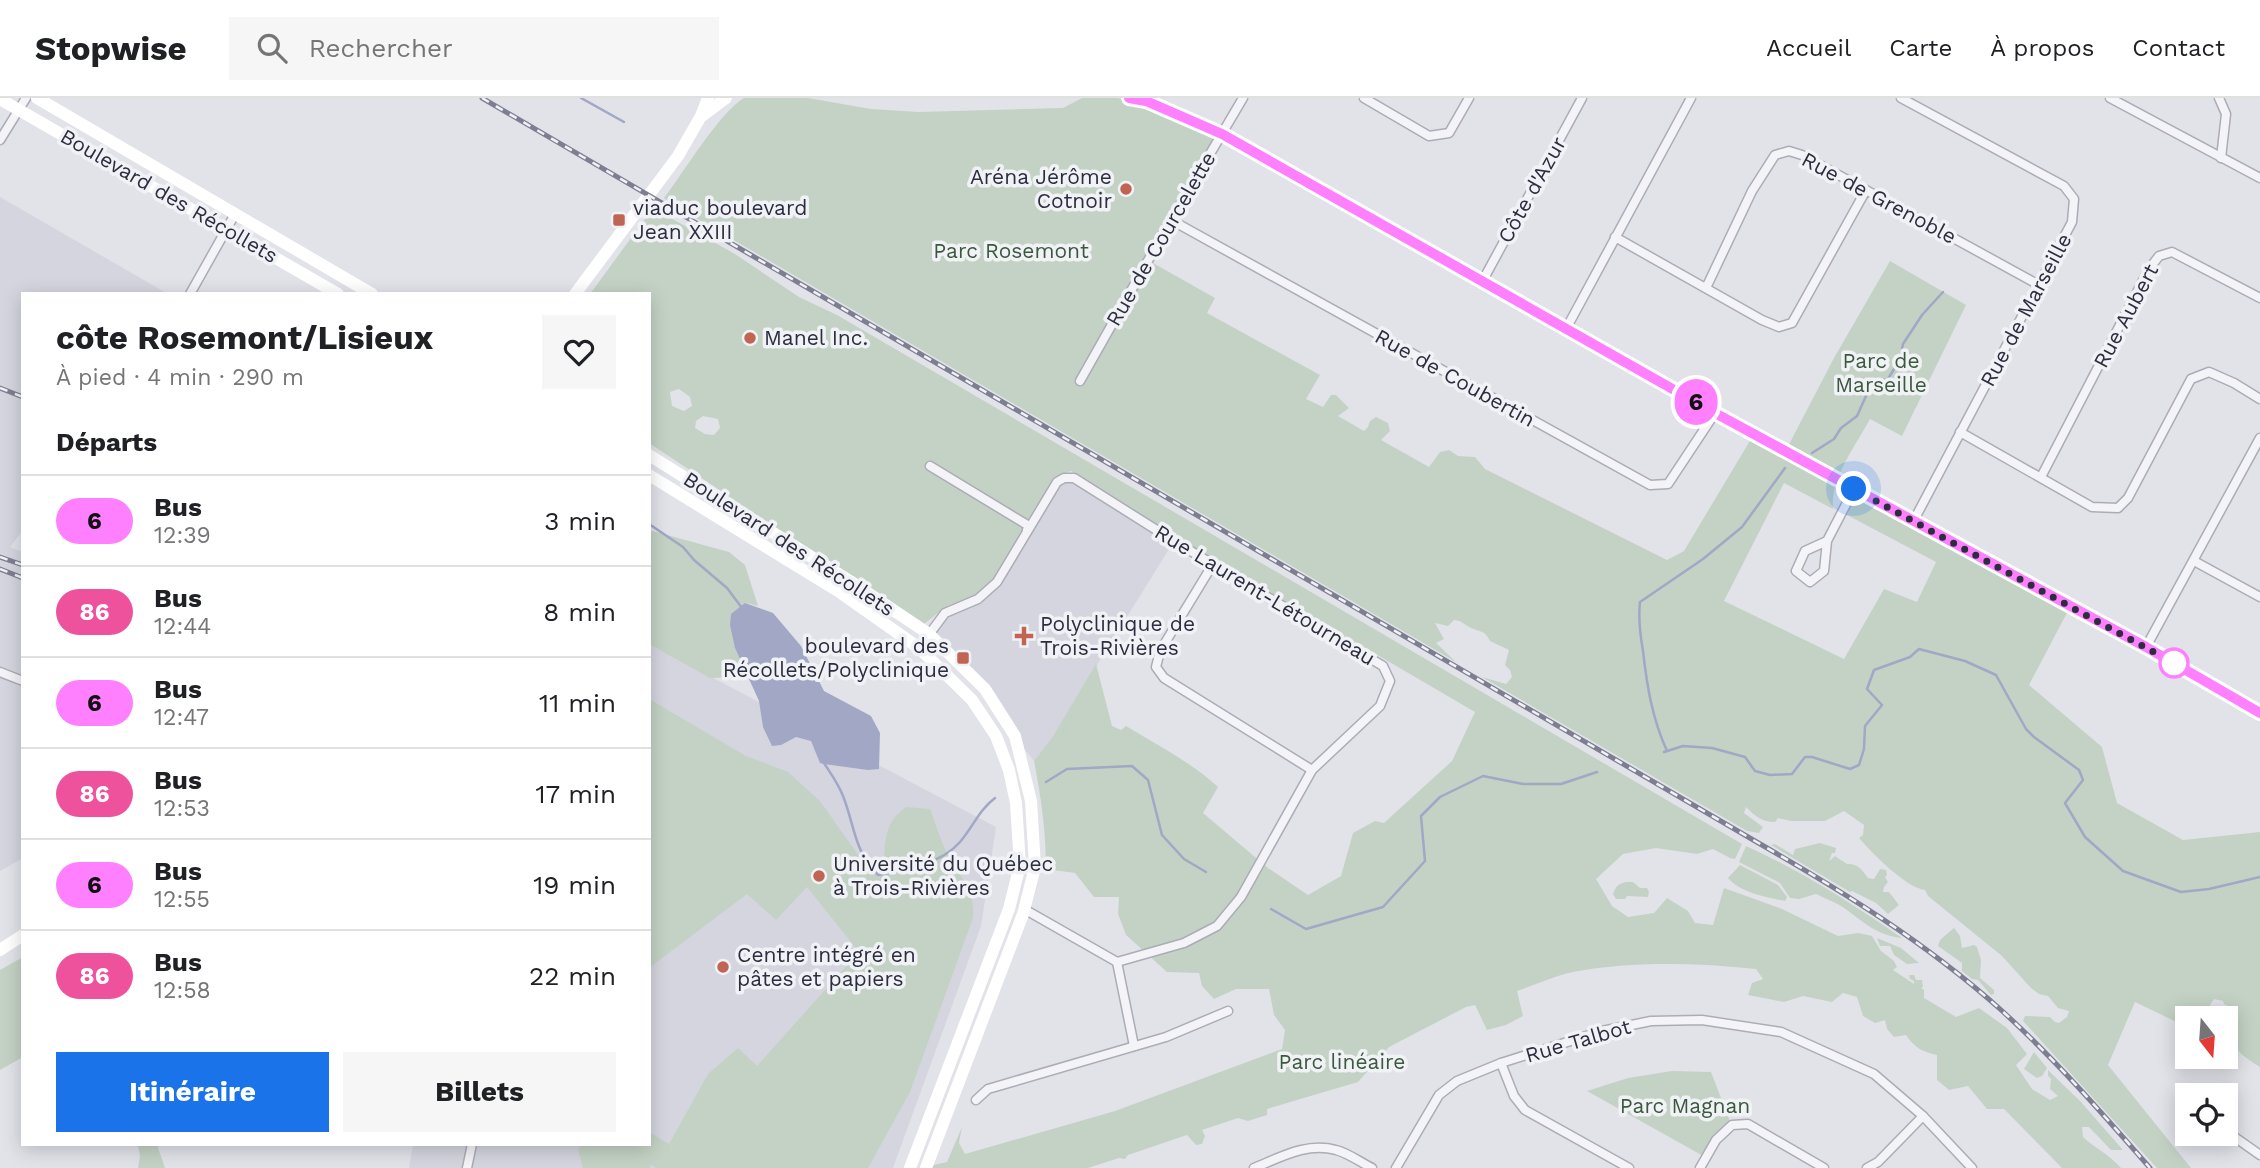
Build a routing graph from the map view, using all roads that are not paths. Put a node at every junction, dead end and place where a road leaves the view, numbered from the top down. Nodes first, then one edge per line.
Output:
1 (37, 98) edge
2 (708, 98) edge
3 (726, 98) edge
4 (1129, 98) edge
5 (1243, 98) edge
6 (1364, 98) edge
7 (1469, 98) edge
8 (1582, 98) edge
9 (1691, 98) edge
10 (1901, 98) edge
11 (2110, 98) edge
12 (2219, 98) edge
13 (0, 99) edge
14 (23, 104) edge
15 (701, 116) junction
16 (1222, 134) junction
17 (0, 140) edge
18 (2221, 158) junction
19 (2260, 178) edge
20 (1866, 190) junction
21 (235, 214) junction
22 (1171, 220) junction
23 (227, 229) junction
24 (1615, 237) junction
25 (1482, 282) junction
26 (2039, 285) junction
27 (1706, 288) junction
28 (191, 292) edge
29 (335, 292) edge
30 (369, 292) edge
31 (576, 292) edge
32 (2260, 298) edge
33 (1566, 329) junction
34 (1080, 381) dead end
35 (2260, 399) edge
36 (1715, 413) junction
37 (1960, 432) junction
38 (2260, 438) edge
39 (651, 456) edge
40 (930, 466) dead end
41 (651, 476) edge
42 (2041, 477) junction
43 (1854, 489) junction
44 (1913, 522) junction
45 (1030, 526) junction
46 (1827, 541) junction
47 (2194, 561) junction
48 (1213, 564) junction
49 (2260, 597) edge
50 (929, 634) junction
51 (2146, 647) junction
52 (919, 648) junction
53 (0, 672) edge
54 (21, 680) edge
55 (2260, 713) edge
56 (1312, 770) junction
57 (1024, 909) junction
58 (21, 936) edge
59 (0, 950) edge
60 (1117, 962) junction
61 (1228, 1011) dead end
62 (1134, 1046) junction
63 (1501, 1063) junction
64 (976, 1100) dead end
65 (1923, 1116) junction
66 (2238, 1139) edge
67 (471, 1146) edge
68 (2260, 1155) edge
69 (467, 1168) edge
70 (910, 1168) edge
71 (926, 1168) edge
72 (1254, 1168) edge
73 (1372, 1168) edge
74 (1396, 1168) edge
75 (1629, 1168) edge
76 (1700, 1168) edge
77 (1824, 1168) edge
78 (1867, 1168) edge
79 (1972, 1168) edge

1 - 21 main road, Boulevard des Récollets
2 - 15 main road
3 - 15 main road
4 - 16 main road
5 - 16 street, Rue de Courcelette
6 - 7 street
8 - 25 street, Côte d'Azur
9 - 24 street
10 - 26 street, Rue de Marseille
11 - 18 street
12 - 18 street
13 - 14 main road, Boulevard des Récollets
14 - 17 street
14 - 23 main road, Boulevard des Récollets
15 - 31 main road
16 - 22 street, Rue de Courcelette
16 - 25 main road
18 - 19 street
20 - 26 street, Rue de Grenoble
20 - 27 street
20 - 27 street, Rue de Grenoble
21 - 23 street
21 - 30 main road, Boulevard des Récollets
22 - 34 street, Rue de Courcelette
22 - 36 street, Rue de Coubertin
23 - 28 street
23 - 29 main road, Boulevard des Récollets
24 - 27 street
24 - 33 street
25 - 33 main road
26 - 37 street, Rue de Marseille
32 - 42 street, Rue Aubert
33 - 36 main road
35 - 42 street
36 - 43 main road
37 - 42 street
37 - 44 street, Rue de Marseille
38 - 47 street
39 - 50 main road, Boulevard des Récollets
40 - 45 street
41 - 52 main road, Boulevard des Récollets
43 - 44 main road
43 - 46 street
44 - 51 main road
45 - 48 street, Rue Laurent-Létourneau
45 - 50 street, Rue Laurent-Létourneau
46 - 46 street
47 - 49 street
47 - 51 street
48 - 56 street
48 - 56 street, Rue Laurent-Létourneau
50 - 52 street
50 - 57 main road, Boulevard des Récollets
51 - 55 main road
52 - 70 main road, Boulevard des Récollets
53 - 54 street
56 - 60 street, Rue Laurent-Létourneau
57 - 60 street
57 - 71 main road, Boulevard des Récollets
58 - 59 main road
60 - 62 street
61 - 62 street
62 - 64 street
63 - 65 street, Rue Talbot
63 - 74 street, Rue Talbot
63 - 75 street
65 - 78 street
65 - 79 street, Rue Talbot
66 - 68 street
67 - 69 street
72 - 73 street
76 - 77 street

